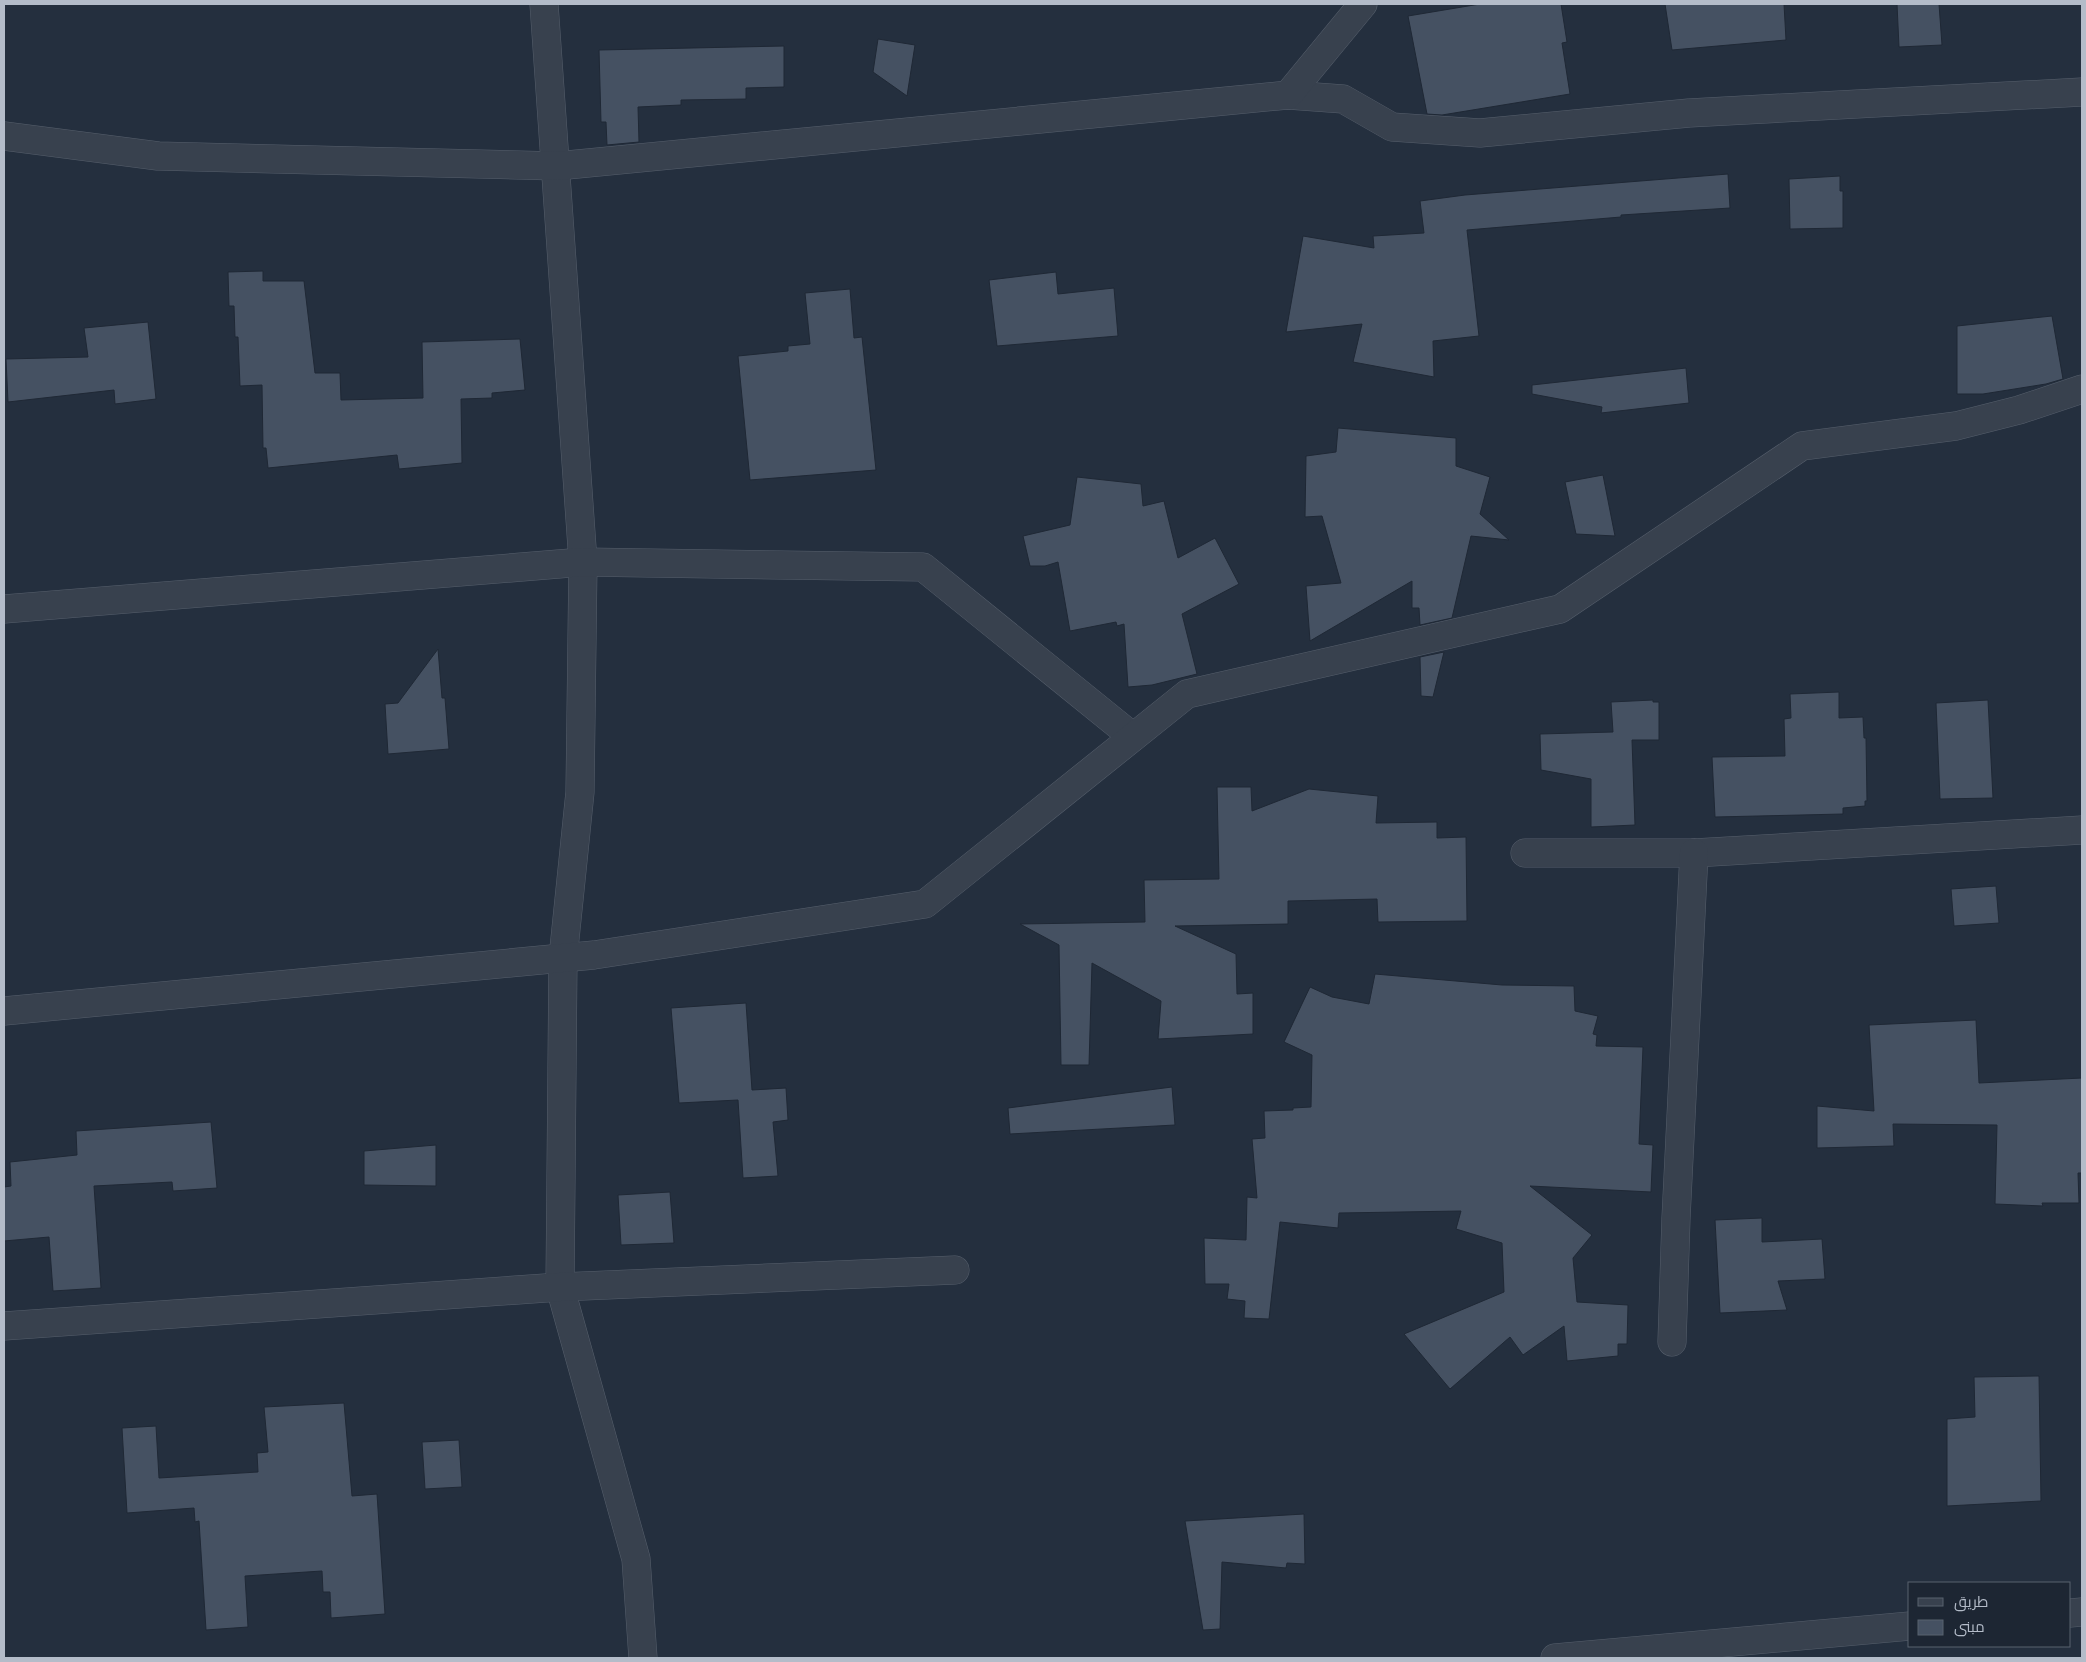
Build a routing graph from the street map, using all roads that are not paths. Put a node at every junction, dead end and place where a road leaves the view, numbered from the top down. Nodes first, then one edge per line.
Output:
1 (544, 4) edge
2 (1363, 4) edge
3 (2082, 92) edge
4 (1288, 95) junction
5 (4, 136) edge
6 (557, 166) junction
7 (2082, 389) edge
8 (583, 562) junction
9 (4, 609) edge
10 (1133, 737) junction
11 (2082, 830) edge
12 (1525, 853) dead end
13 (1694, 853) junction
14 (563, 958) junction
15 (4, 1010) edge
16 (955, 1270) dead end
17 (560, 1287) junction
18 (4, 1326) edge
19 (1672, 1342) dead end
20 (1908, 1626) edge
21 (643, 1658) edge
22 (1554, 1658) edge

1 - 6 street
2 - 4 street
3 - 4 street
4 - 6 street
5 - 6 street
6 - 8 street
7 - 10 street
8 - 9 street
8 - 10 street
8 - 14 street
10 - 14 street
11 - 13 street
12 - 13 street
13 - 19 street
14 - 15 street
14 - 17 street
16 - 17 street
17 - 18 street
17 - 21 street
20 - 22 street

